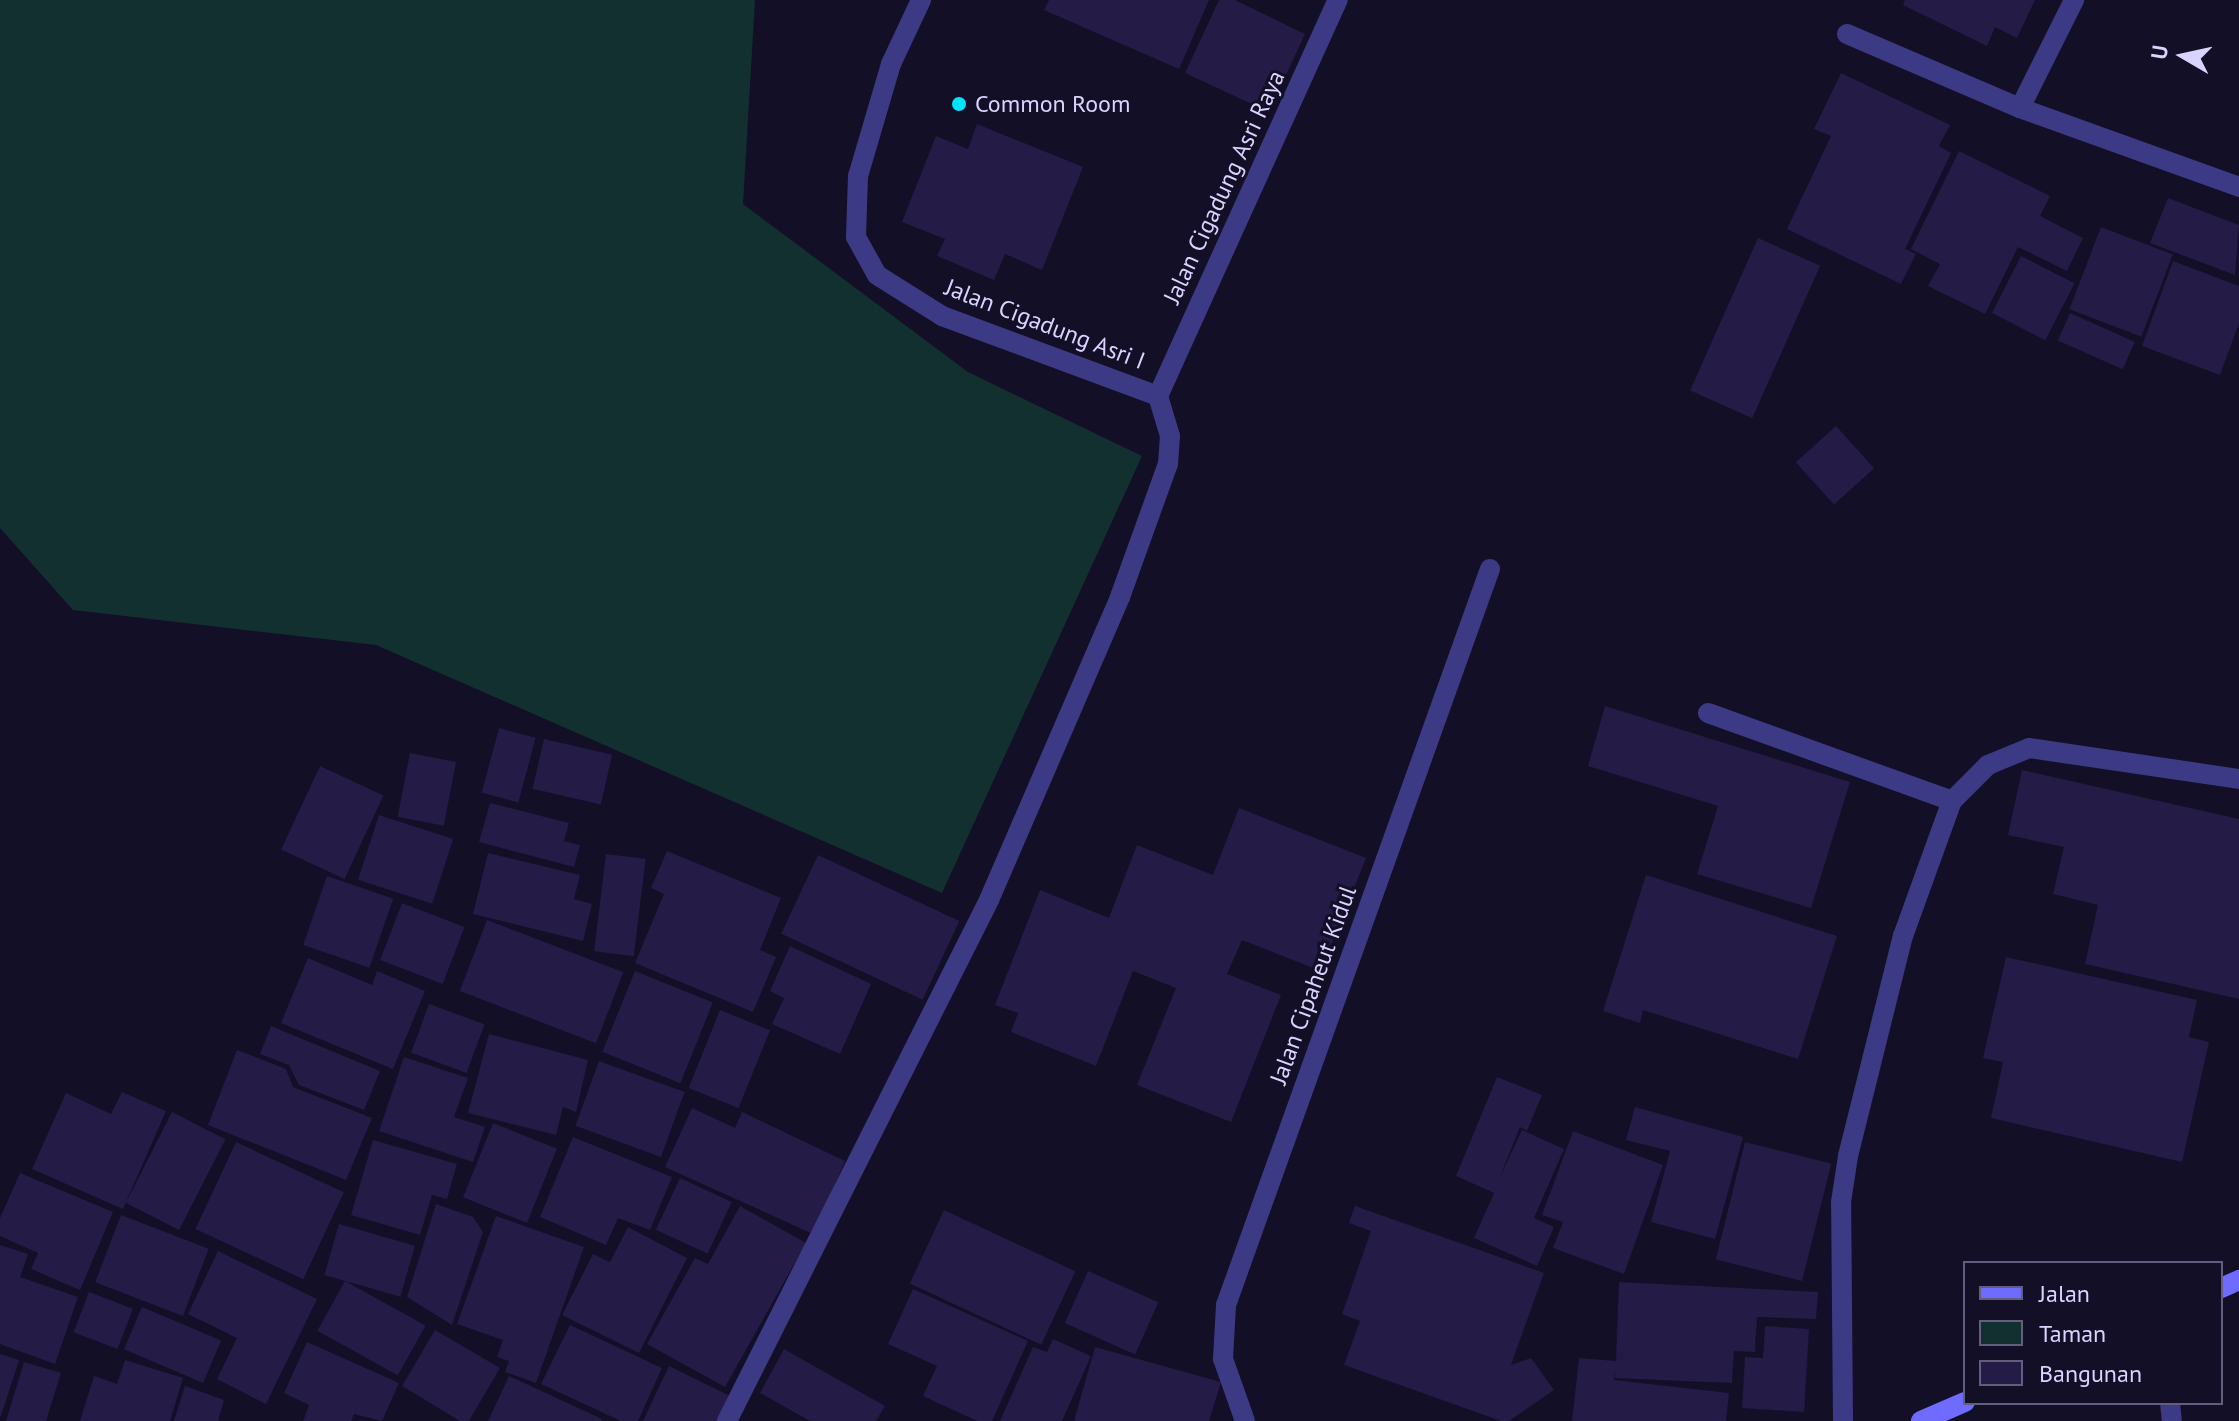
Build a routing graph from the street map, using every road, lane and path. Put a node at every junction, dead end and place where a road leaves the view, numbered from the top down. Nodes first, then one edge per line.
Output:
1 (921, 0) edge
2 (1338, 0) edge
3 (2074, 0) edge
4 (1847, 34) dead end
5 (2020, 108) junction
6 (2239, 187) edge
7 (1158, 396) junction
8 (1490, 569) dead end
9 (1708, 713) dead end
10 (2239, 779) edge
11 (1952, 801) junction
12 (1963, 1403) edge
13 (727, 1421) edge
14 (1245, 1421) edge
15 (1843, 1421) edge
16 (1921, 1421) edge

1 - 7 street, Jalan Cigadung Asri I
2 - 7 street, Jalan Cigadung Asri Raya
3 - 5 street
4 - 5 street
5 - 6 street
7 - 13 street
8 - 14 street, Jalan Cipaheut Kidul
9 - 11 street
10 - 11 street
11 - 15 street
12 - 16 street

